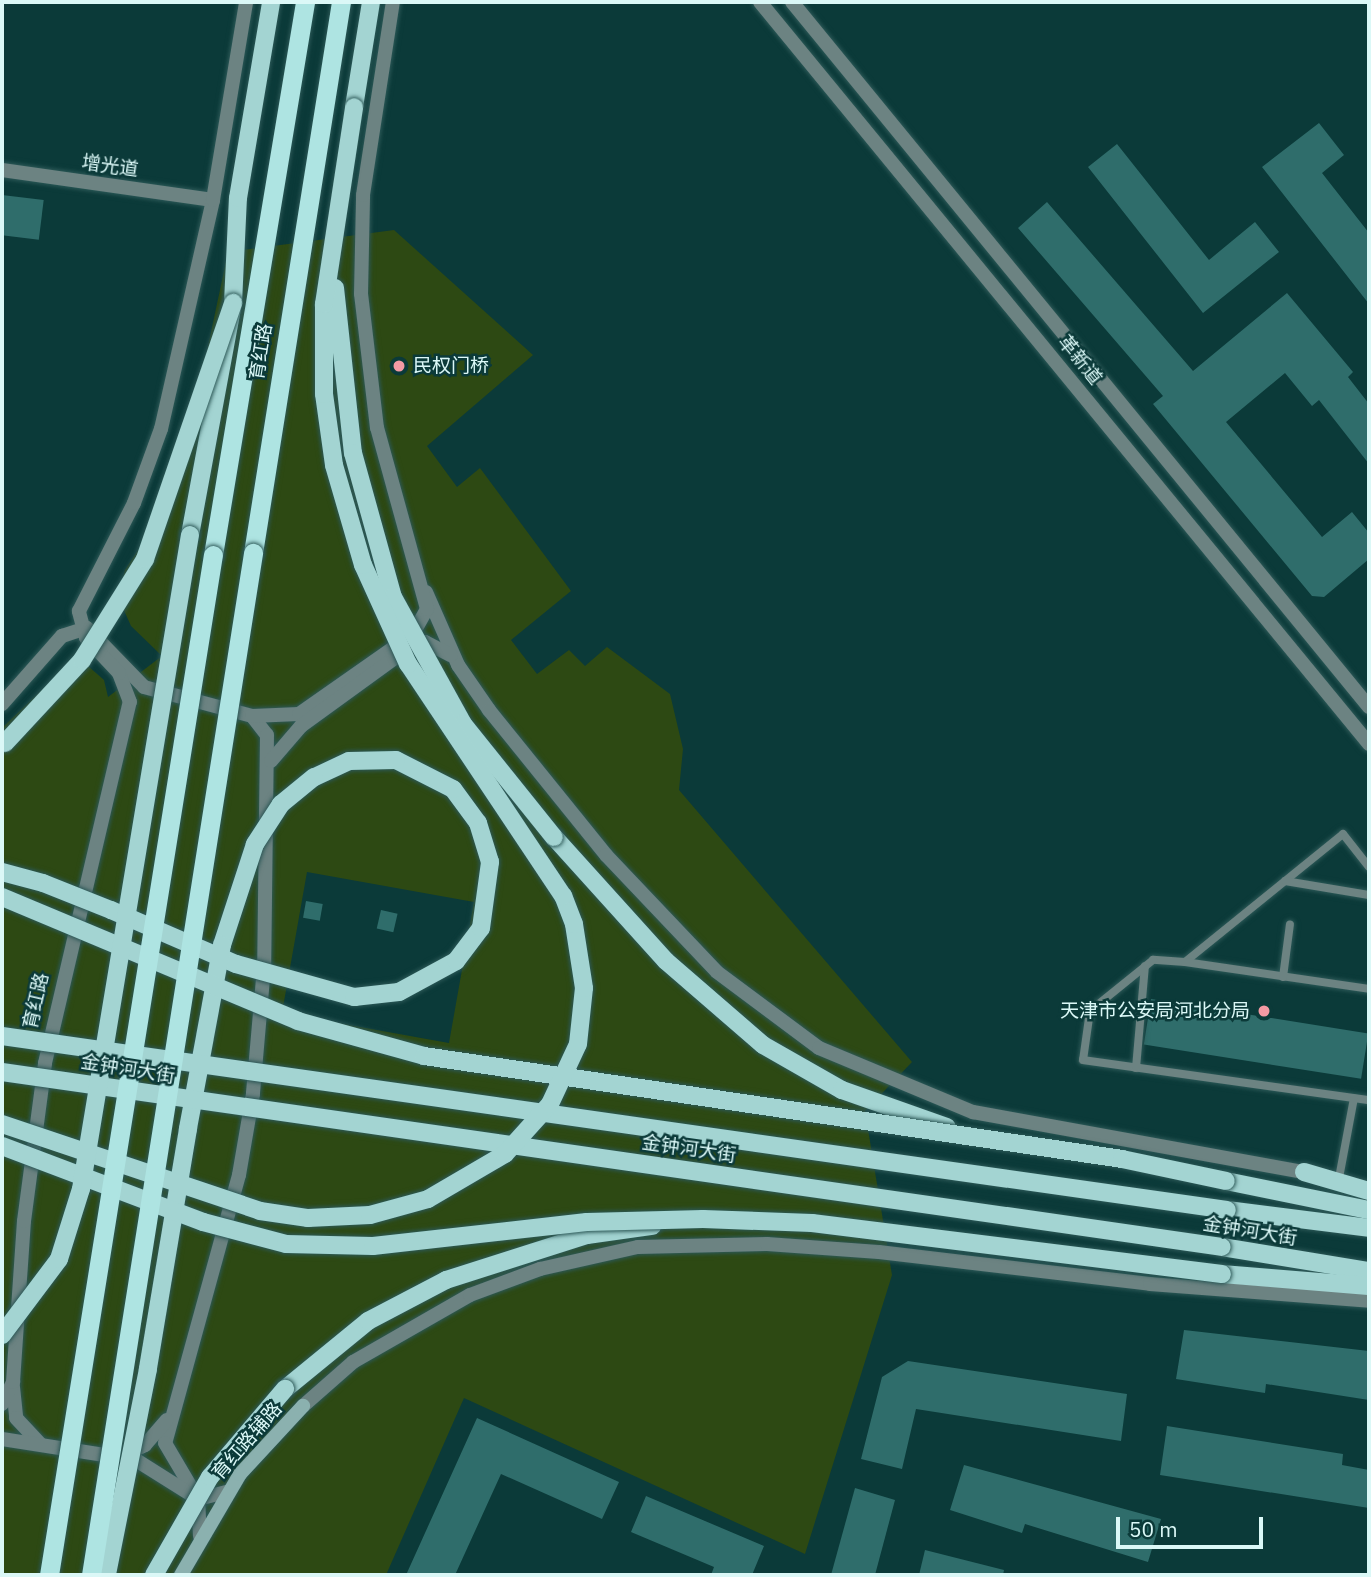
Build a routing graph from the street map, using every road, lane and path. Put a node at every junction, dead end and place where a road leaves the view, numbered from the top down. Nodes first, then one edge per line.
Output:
1 (247, 2) edge
2 (271, 2) edge
3 (306, 2) edge
4 (341, 2) edge
5 (371, 2) edge
6 (393, 2) edge
7 (760, 2) edge
8 (792, 2) edge
9 (2, 170) edge
10 (213, 200) junction
11 (334, 244) junction
12 (233, 303) junction
13 (426, 592) junction
14 (79, 611) junction
15 (81, 628) junction
16 (62, 636) junction
17 (410, 643) junction
18 (455, 658) junction
19 (154, 691) junction
20 (2, 704) edge
21 (1369, 708) edge
22 (128, 710) junction
23 (253, 716) junction
24 (1369, 744) edge
25 (2, 746) edge
26 (271, 761) junction
27 (1369, 867) edge
28 (2, 872) edge
29 (1285, 881) junction
30 (1369, 895) edge
31 (2, 897) edge
32 (1290, 924) dead end
33 (1185, 962) junction
34 (1145, 966) junction
35 (1283, 977) junction
36 (1369, 989) edge
37 (2, 1036) edge
38 (1136, 1068) junction
39 (2, 1072) edge
40 (1354, 1098) junction
41 (1369, 1100) edge
42 (2, 1124) edge
43 (1018, 1145) junction
44 (2, 1146) edge
45 (1304, 1172) junction
46 (1339, 1178) junction
47 (1369, 1184) edge
48 (1369, 1191) edge
49 (1369, 1210) edge
50 (703, 1219) junction
51 (1369, 1228) edge
52 (1369, 1272) edge
53 (1369, 1286) edge
54 (1369, 1301) edge
55 (2, 1335) edge
56 (13, 1382) junction
57 (2, 1404) edge
58 (303, 1406) joint
59 (172, 1413) junction
60 (2, 1438) edge
61 (43, 1445) junction
62 (120, 1457) junction
63 (227, 1492) junction
64 (198, 1499) junction
65 (200, 1536) junction
66 (49, 1575) edge
67 (91, 1575) edge
68 (107, 1575) edge
69 (154, 1575) edge
70 (181, 1575) edge

1 - 10 street
2 - 12 main road
3 - 66 highway, 育红路, bridge
4 - 67 highway, 育红路, bridge
5 - 11 main road, bridge
6 - 13 street
7 - 24 street, 革新道
8 - 21 street, 革新道
9 - 10 street, 增光道
10 - 14 street
11 - 42 main road, bridge
11 - 43 main road, bridge
12 - 25 main road, bridge
12 - 55 main road, bridge
13 - 17 street
13 - 18 street
14 - 15 street
14 - 16 street
15 - 16 street
15 - 19 street
15 - 22 street, 育红路
16 - 20 street
17 - 18 street
17 - 23 street
17 - 26 street
18 - 45 street
19 - 22 street
19 - 23 street
22 - 56 street, 育红路
23 - 26 street
26 - 59 street
27 - 29 lane
28 - 68 main road, bridge
29 - 30 lane
29 - 33 lane
31 - 43 main road, bridge
32 - 35 lane
33 - 34 lane
33 - 35 lane
34 - 38 lane
34 - 38 lane
35 - 36 lane
37 - 51 main road, 金钟河大街, bridge
38 - 40 lane
39 - 52 main road, 金钟河大街, bridge
40 - 41 lane
40 - 46 lane
43 - 49 main road, bridge
44 - 50 main road, bridge
45 - 46 street
45 - 48 main road
46 - 47 street
50 - 53 main road, bridge
50 - 69 main road, bridge
54 - 58 street
56 - 57 street, 育红路
56 - 61 street
58 - 63 main road, 育红路辅路
59 - 62 street
59 - 64 street
60 - 61 street
61 - 62 street
62 - 64 street
63 - 64 street
63 - 65 main road, 育红路辅路
64 - 65 street
65 - 70 main road, 育红路辅路

